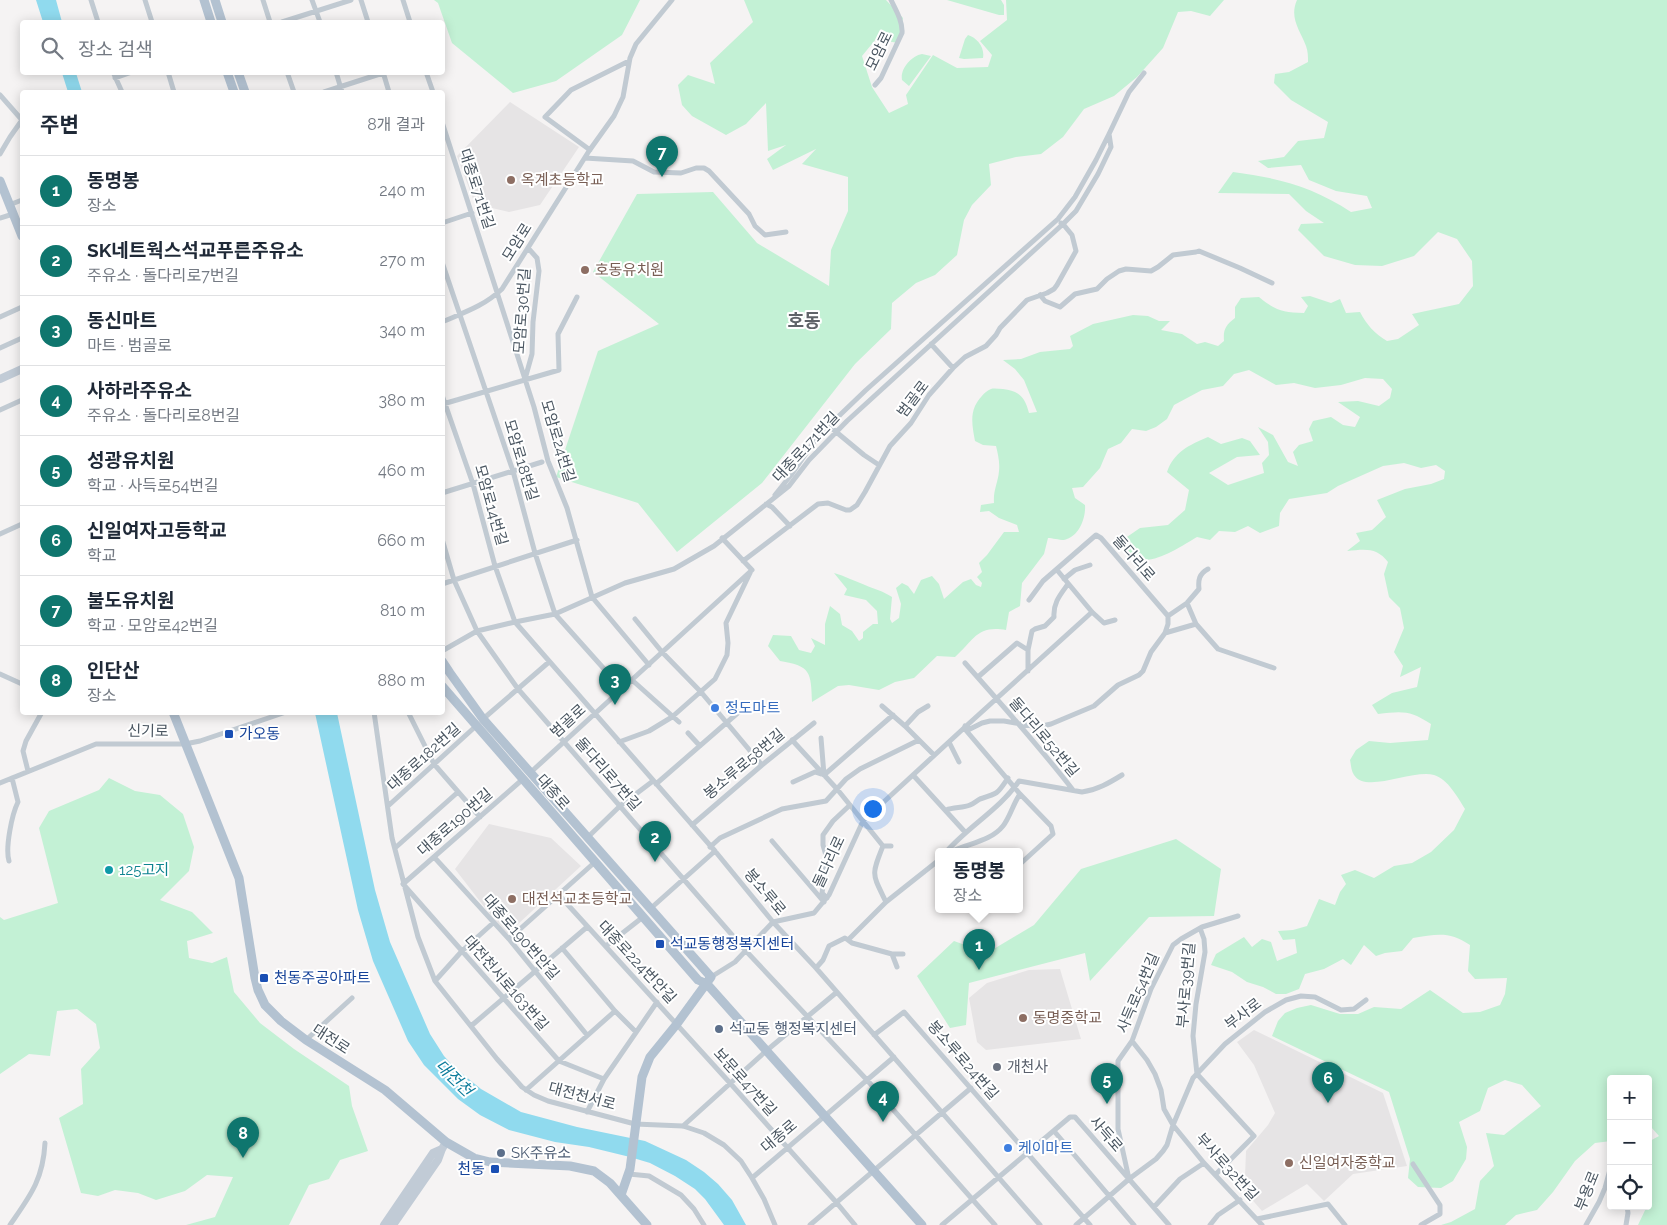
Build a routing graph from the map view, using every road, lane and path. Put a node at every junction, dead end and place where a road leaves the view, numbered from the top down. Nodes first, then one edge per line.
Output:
1 (93, 0) edge
2 (145, 0) edge
3 (204, 0) edge
4 (215, 0) edge
5 (263, 0) edge
6 (312, 0) edge
7 (351, 0) edge
8 (360, 0) edge
9 (403, 0) edge
10 (672, 0) edge
11 (891, 0) edge
12 (316, 12) junction
13 (98, 20) edge
14 (151, 20) edge
15 (210, 20) edge
16 (221, 20) edge
17 (269, 20) edge
18 (289, 20) edge
19 (319, 20) edge
20 (367, 20) edge
21 (409, 20) edge
22 (629, 61) junction
23 (1144, 73) dead end
24 (169, 75) edge
25 (229, 75) edge
26 (239, 75) edge
27 (288, 75) edge
28 (337, 75) edge
29 (379, 75) edge
30 (385, 75) edge
31 (427, 75) edge
32 (114, 76) edge
33 (875, 85) dead end
34 (121, 90) edge
35 (173, 90) edge
36 (233, 90) edge
37 (244, 90) edge
38 (293, 90) edge
39 (342, 90) edge
40 (389, 90) edge
41 (432, 90) edge
42 (0, 95) edge
43 (20, 123) edge
44 (20, 125) edge
45 (1110, 134) junction
46 (445, 137) edge
47 (590, 150) junction
48 (0, 154) edge
49 (585, 158) junction
50 (0, 181) edge
51 (20, 201) edge
52 (10, 205) junction
53 (472, 213) junction
54 (13, 214) junction
55 (0, 218) edge
56 (1058, 219) junction
57 (445, 222) edge
58 (1063, 224) junction
59 (20, 231) edge
60 (786, 232) dead end
61 (528, 248) junction
62 (445, 271) edge
63 (1272, 283) dead end
64 (498, 293) junction
65 (1040, 295) junction
66 (577, 297) dead end
67 (20, 308) edge
68 (459, 315) junction
69 (0, 317) edge
70 (445, 321) edge
71 (20, 339) edge
72 (931, 344) junction
73 (0, 348) edge
74 (952, 368) junction
75 (20, 370) edge
76 (0, 379) edge
77 (525, 379) junction
78 (485, 392) junction
79 (20, 401) edge
80 (445, 404) edge
81 (445, 407) edge
82 (0, 410) edge
83 (829, 426) junction
84 (836, 432) junction
85 (542, 462) dead end
86 (879, 466) junction
87 (513, 471) junction
88 (473, 484) junction
89 (445, 492) edge
90 (766, 504) junction
91 (20, 525) edge
92 (790, 526) junction
93 (0, 534) edge
94 (722, 538) junction
95 (577, 540) junction
96 (445, 549) edge
97 (535, 553) junction
98 (743, 561) junction
99 (1090, 565) dead end
100 (495, 566) junction
101 (1208, 569) dead end
102 (752, 570) junction
103 (1057, 570) junction
104 (1064, 579) junction
105 (454, 580) junction
106 (445, 583) edge
107 (1068, 584) junction
108 (1205, 587) dead end
109 (1199, 589) junction
110 (592, 597) junction
111 (1029, 600) dead end
112 (1187, 603) junction
113 (1092, 612) junction
114 (555, 614) junction
115 (1168, 616) junction
116 (634, 619) dead end
117 (1115, 620) dead end
118 (515, 622) junction
119 (1196, 624) junction
120 (477, 631) junction
121 (1165, 633) junction
122 (445, 650) edge
123 (1028, 650) junction
124 (662, 652) junction
125 (549, 662) junction
126 (965, 663) dead end
127 (649, 665) junction
128 (445, 666) edge
129 (1274, 668) dead end
130 (1028, 671) junction
131 (0, 674) edge
132 (978, 677) junction
133 (632, 680) junction
134 (20, 683) edge
135 (518, 689) junction
136 (622, 689) junction
137 (445, 690) edge
138 (701, 692) junction
139 (997, 700) junction
140 (882, 706) dead end
141 (928, 706) dead end
142 (740, 711) dead end
143 (595, 714) junction
144 (40, 715) edge
145 (174, 715) edge
146 (277, 715) edge
147 (374, 715) edge
148 (410, 715) edge
149 (893, 715) junction
150 (672, 717) junction
151 (483, 718) junction
152 (678, 722) dead end
153 (814, 722) dead end
154 (726, 723) junction
155 (1016, 723) junction
156 (476, 726) junction
157 (905, 726) junction
158 (964, 727) junction
159 (688, 733) dead end
160 (821, 738) dead end
161 (792, 740) junction
162 (919, 740) junction
163 (564, 742) junction
164 (619, 742) junction
165 (949, 742) junction
166 (185, 744) junction
167 (700, 746) junction
168 (934, 756) junction
169 (959, 762) dead end
170 (434, 764) junction
171 (762, 765) junction
172 (28, 771) junction
173 (531, 772) junction
174 (824, 775) junction
175 (913, 775) junction
176 (1122, 775) dead end
177 (12, 778) junction
178 (1008, 778) junction
179 (523, 780) junction
180 (654, 782) junction
181 (793, 782) dead end
182 (0, 783) edge
183 (1015, 787) junction
184 (836, 789) junction
185 (1073, 791) junction
186 (458, 792) junction
187 (1020, 794) junction
188 (850, 805) junction
189 (388, 806) junction
190 (620, 806) junction
191 (946, 810) junction
192 (480, 817) junction
193 (863, 821) junction
194 (692, 825) junction
195 (965, 832) junction
196 (588, 837) junction
197 (772, 841) dead end
198 (710, 846) junction
199 (882, 846) junction
200 (891, 846) dead end
201 (395, 848) junction
202 (950, 848) edge
203 (962, 848) edge
204 (714, 851) junction
205 (434, 857) junction
206 (10, 861) dead end
207 (1023, 861) edge
208 (595, 862) junction
209 (935, 863) edge
210 (684, 879) junction
211 (403, 884) junction
212 (558, 894) junction
213 (825, 900) junction
214 (886, 902) junction
215 (650, 909) junction
216 (1238, 916) dead end
217 (642, 917) junction
218 (773, 922) junction
219 (493, 923) junction
220 (587, 927) junction
221 (1200, 928) junction
222 (509, 940) junction
223 (848, 940) junction
224 (606, 946) junction
225 (562, 948) junction
226 (746, 951) junction
227 (462, 952) junction
228 (892, 954) junction
229 (903, 954) dead end
230 (897, 966) dead end
231 (816, 968) junction
232 (535, 971) junction
233 (709, 980) junction
234 (435, 981) junction
235 (837, 992) junction
236 (352, 998) dead end
237 (504, 998) junction
238 (1366, 1000) dead end
239 (657, 1002) junction
240 (615, 1011) junction
241 (807, 1017) junction
242 (676, 1025) junction
243 (471, 1026) junction
244 (636, 1032) junction
245 (586, 1035) junction
246 (874, 1035) junction
247 (306, 1040) junction
248 (1132, 1041) junction
249 (766, 1051) junction
250 (894, 1057) junction
251 (559, 1061) junction
252 (1197, 1074) junction
253 (604, 1079) junction
254 (867, 1080) junction
255 (730, 1083) junction
256 (971, 1088) junction
257 (526, 1090) junction
258 (587, 1112) junction
259 (942, 1113) junction
260 (825, 1116) junction
261 (1173, 1125) junction
262 (682, 1126) junction
263 (635, 1127) junction
264 (1054, 1131) junction
265 (916, 1134) junction
266 (45, 1144) dead end
267 (444, 1146) junction
268 (787, 1147) junction
269 (1027, 1153) junction
270 (1204, 1163) junction
271 (1413, 1164) dead end
272 (873, 1170) junction
273 (629, 1171) junction
274 (1216, 1174) junction
275 (752, 1178) junction
276 (998, 1178) junction
277 (1129, 1179) junction
278 (1607, 1179) edge
279 (621, 1195) junction
280 (1109, 1196) junction
281 (973, 1200) junction
282 (1240, 1200) junction
283 (836, 1202) junction
284 (1154, 1207) junction
285 (1627, 1210) edge
286 (1162, 1216) junction
287 (1084, 1218) junction
288 (1257, 1219) junction
289 (10, 1225) edge
290 (384, 1225) edge
291 (393, 1225) edge
292 (646, 1225) edge
293 (704, 1225) edge
294 (775, 1225) edge
295 (810, 1225) edge
296 (855, 1225) edge
297 (922, 1225) edge
298 (942, 1225) edge
299 (995, 1225) edge
300 (1040, 1225) edge
301 (1076, 1225) edge
302 (1090, 1225) edge
303 (1134, 1225) edge
304 (1162, 1225) edge
305 (1169, 1225) edge
306 (1210, 1225) edge
307 (1262, 1225) edge
308 (1345, 1225) edge
309 (1421, 1225) edge
310 (1586, 1225) edge
311 (1626, 1225) edge

1 - 13 street
2 - 14 street
3 - 15 main road
4 - 16 main road
5 - 17 street
6 - 12 street
7 - 12 street
8 - 20 street
9 - 21 street
10 - 22 street, 모암로
11 - 33 street, 모암로
12 - 18 street
12 - 19 street
22 - 47 street, 모암로
22 - 47 street
23 - 45 street
24 - 35 street
25 - 36 main road
26 - 37 main road
27 - 38 street
28 - 39 street
29 - 39 street
30 - 40 street
31 - 41 street
32 - 34 street
42 - 43 street
44 - 48 street
45 - 56 street
45 - 58 street, 대종로171번길
46 - 53 street, 대종로71번길
47 - 49 street, 모암로
49 - 60 street
49 - 61 street, 모암로
50 - 52 main road
51 - 52 street
52 - 54 main road
53 - 57 street
53 - 64 street, 대종로71번길
54 - 55 street
54 - 59 main road
56 - 58 street
56 - 83 street
58 - 65 street, 범골로
58 - 72 street, 대종로171번길
61 - 64 street, 모암로
61 - 77 street, 모암로30번길
62 - 68 street, 모암로18번길
63 - 65 street
64 - 68 street, 모암로
64 - 77 street, 모암로24번길
65 - 74 street, 범골로
66 - 77 street
67 - 69 street
68 - 70 street, 모암로
68 - 78 street, 모암로18번길
71 - 73 street
72 - 74 street
72 - 84 street, 대종로171번길
74 - 86 street, 범골로
75 - 76 main road
77 - 78 street
77 - 95 street, 모암로24번길
78 - 80 street
78 - 87 street, 모암로18번길
79 - 82 street
81 - 88 street, 모암로14번길
83 - 84 street
83 - 90 street
84 - 86 street
84 - 90 street, 대종로171번길
85 - 87 street
86 - 92 street, 범골로
87 - 88 street
87 - 97 street, 모암로18번길
88 - 89 street
88 - 100 street, 모암로14번길
90 - 92 street
90 - 94 street, 대종로171번길
91 - 93 street
92 - 98 street, 범골로
94 - 98 street
94 - 110 street, 대종로171번길
95 - 97 street
95 - 110 street, 모암로24번길
96 - 105 street, 돌다리로7번길
97 - 100 street
97 - 114 street, 모암로18번길
98 - 102 street
99 - 104 street
100 - 105 street
100 - 118 street, 모암로14번길
101 - 109 street
102 - 124 street, 범골로
102 - 138 street
103 - 104 street
103 - 111 street, 돌다리로
103 - 115 street, 돌다리로
104 - 107 street
105 - 106 street
105 - 120 street, 돌다리로7번길
107 - 113 street
107 - 123 street
108 - 109 street
109 - 112 street
110 - 114 street, 대종로171번길
110 - 127 street
112 - 115 street
112 - 119 street
113 - 117 street
113 - 130 street, 돌다리로
114 - 118 street, 대종로171번길
114 - 136 street
115 - 121 street
116 - 124 street
118 - 120 street, 대종로171번길
118 - 125 street, 봉소루로
119 - 121 street
119 - 129 street
120 - 122 street, 대종로171번길
120 - 135 street, 돌다리로7번길
121 - 155 street
123 - 130 street
123 - 132 street
124 - 127 street, 범골로
124 - 138 street
125 - 135 street
125 - 143 street, 봉소루로
126 - 132 street
127 - 133 street, 범골로
128 - 151 main road, 대종로
130 - 139 street, 돌다리로
131 - 134 street
132 - 139 street
133 - 136 street, 범골로
133 - 150 street
135 - 151 street
135 - 163 street, 돌다리로7번길
136 - 143 street, 범골로
137 - 156 main road, 대종로
138 - 150 street
138 - 154 street
139 - 155 street, 돌다리로52번길
139 - 158 street, 돌다리로
140 - 149 street
141 - 157 street
142 - 154 street
143 - 163 street, 범골로
143 - 164 street, 봉소루로
144 - 172 street
145 - 166 main road, 대전로
146 - 166 street, 신기로
147 - 189 street, 대전천서로
148 - 170 street
149 - 157 street
149 - 174 street
150 - 152 street
150 - 164 street
151 - 173 main road, 대종로
153 - 161 street, 봉소루로58번길
154 - 167 street
154 - 171 street
155 - 158 street
155 - 185 street, 돌다리로52번길
156 - 170 street, 대종로182번길
156 - 179 main road, 대종로
157 - 162 street
158 - 165 street, 돌다리로
158 - 178 street
159 - 167 street
160 - 174 street
161 - 171 street, 봉소루로58번길
161 - 174 street
162 - 168 street
162 - 184 street
163 - 173 street, 범골로
163 - 190 street, 돌다리로7번길
164 - 180 street, 봉소루로
165 - 168 street, 돌다리로
165 - 169 street
166 - 172 street, 신기로
166 - 247 main road, 대전로
167 - 180 street
168 - 175 street, 돌다리로
170 - 186 street
170 - 189 street, 대종로182번길
171 - 194 street, 봉소루로58번길
172 - 177 street, 신기로
173 - 196 main road, 대종로
174 - 181 street
174 - 184 street
175 - 191 street
175 - 193 street, 돌다리로
176 - 185 street
177 - 182 street, 신기로
177 - 206 street
178 - 183 street
178 - 191 street
179 - 192 street, 대종로190번길
179 - 208 main road, 대종로
180 - 190 street
180 - 194 street, 봉소루로
183 - 185 street
183 - 187 street
183 - 195 street
184 - 188 street
184 - 198 street
186 - 192 street
186 - 201 street
187 - 203 street
187 - 207 street
188 - 193 street
188 - 213 street
189 - 201 street, 대전천서로
190 - 196 street
190 - 210 street, 돌다리로7번길
191 - 195 street
192 - 205 street, 대종로190번길
193 - 199 street
193 - 213 street, 돌다리로
194 - 198 street, 봉소루로
195 - 202 street
196 - 215 main road, 대종로
197 - 213 street
198 - 204 street, 봉소루로
199 - 200 street
199 - 214 street
201 - 211 street, 대전천서로
204 - 210 street
204 - 218 street, 봉소루로
205 - 211 street, 대종로190번길
205 - 219 street, 대종로190번안길
208 - 212 street
208 - 217 main road, 대종로
209 - 214 street
210 - 215 street
210 - 226 street, 돌다리로7번길
211 - 227 street, 대전천서로163번길
211 - 234 street, 대전천서로
212 - 220 street, 대종로224번안길
212 - 222 street
213 - 218 street, 돌다리로
214 - 223 street
215 - 233 main road, 대종로
216 - 221 street, 사득로54번길
217 - 224 street
217 - 233 main road, 대종로
218 - 226 street
218 - 231 street, 봉소루로
219 - 222 street, 대종로190번안길
219 - 227 street
220 - 224 street, 대종로224번안길
220 - 225 street
221 - 248 street, 사득로54번길
221 - 252 street, 부사로39번길
222 - 232 street, 대종로190번안길
223 - 228 street
223 - 231 street
224 - 239 street, 대종로224번안길
225 - 232 street
225 - 240 street
226 - 233 street
226 - 241 street, 돌다리로7번길
227 - 234 street
227 - 237 street, 대전천서로163번길
228 - 229 street
228 - 230 street
231 - 235 street, 봉소루로
232 - 237 street
232 - 245 street, 대종로190번안길
233 - 242 main road
233 - 249 main road, 대종로
234 - 243 street, 대전천서로
235 - 241 street
235 - 246 street, 봉소루로
236 - 247 street
237 - 243 street
237 - 251 street, 대전천서로163번길
238 - 252 street, 부사로
239 - 242 street, 대종로224번안길
239 - 244 street
240 - 244 street
240 - 245 street
241 - 249 street
241 - 254 street, 돌다리로7번길
242 - 255 street, 보문로47번길
242 - 263 main road
243 - 257 street, 대전천서로
244 - 253 street
245 - 251 street
246 - 250 street, 봉소루로
246 - 256 street, 봉소루로24번길
247 - 267 main road, 대전로
248 - 261 street
248 - 277 street, 사득로54번길
249 - 255 street
249 - 260 main road, 대종로
250 - 254 street, 대종로
250 - 259 street, 봉소루로
251 - 253 street, 대전천서로163번길
251 - 257 street
252 - 261 street, 부사로
252 - 274 street
253 - 258 street
254 - 260 street, 대종로
254 - 265 street, 돌다리로7번길
255 - 262 street
255 - 268 street, 보문로47번길
256 - 259 street
256 - 269 street, 봉소루로24번길
257 - 258 street, 대전천서로
258 - 263 street, 대전천서로
259 - 265 street
259 - 276 street, 봉소루로
260 - 268 street, 대종로
260 - 272 main road, 대종로
261 - 270 street, 부사로32번길
261 - 277 street, 부사로
262 - 263 street, 대전천서로
262 - 275 street, 대전천서로
263 - 273 main road
264 - 269 street, 사득로
264 - 277 street, 사득로
264 - 280 street
265 - 272 street
265 - 281 street, 돌다리로7번길
266 - 289 street
267 - 279 main road, 대전로
267 - 290 main road
267 - 291 main road
268 - 275 street, 대종로
268 - 283 street, 보문로47번길
269 - 276 street, 사득로
269 - 287 street, 봉소루로24번길
270 - 274 street, 부사로32번길
270 - 284 street
271 - 309 street
272 - 283 street
272 - 297 main road, 대종로
273 - 279 main road
273 - 293 street
274 - 282 street, 부사로32번길
275 - 294 street, 대전천서로
276 - 281 street, 사득로
276 - 300 street, 봉소루로
277 - 280 street, 부사로
277 - 284 street, 사득로
278 - 310 street, 부용로
279 - 292 main road, 대전로
280 - 287 street, 부사로
280 - 303 street
281 - 298 street, 사득로
281 - 299 street, 돌다리로7번길
282 - 288 street, 부사로32번길
282 - 306 street
283 - 295 street
283 - 296 street, 보문로47번길
284 - 286 street, 사득로
285 - 311 street
286 - 304 street
286 - 305 street, 사득로
287 - 301 street, 부사로
287 - 302 street, 봉소루로24번길
288 - 307 street, 부사로32번길
288 - 308 street

